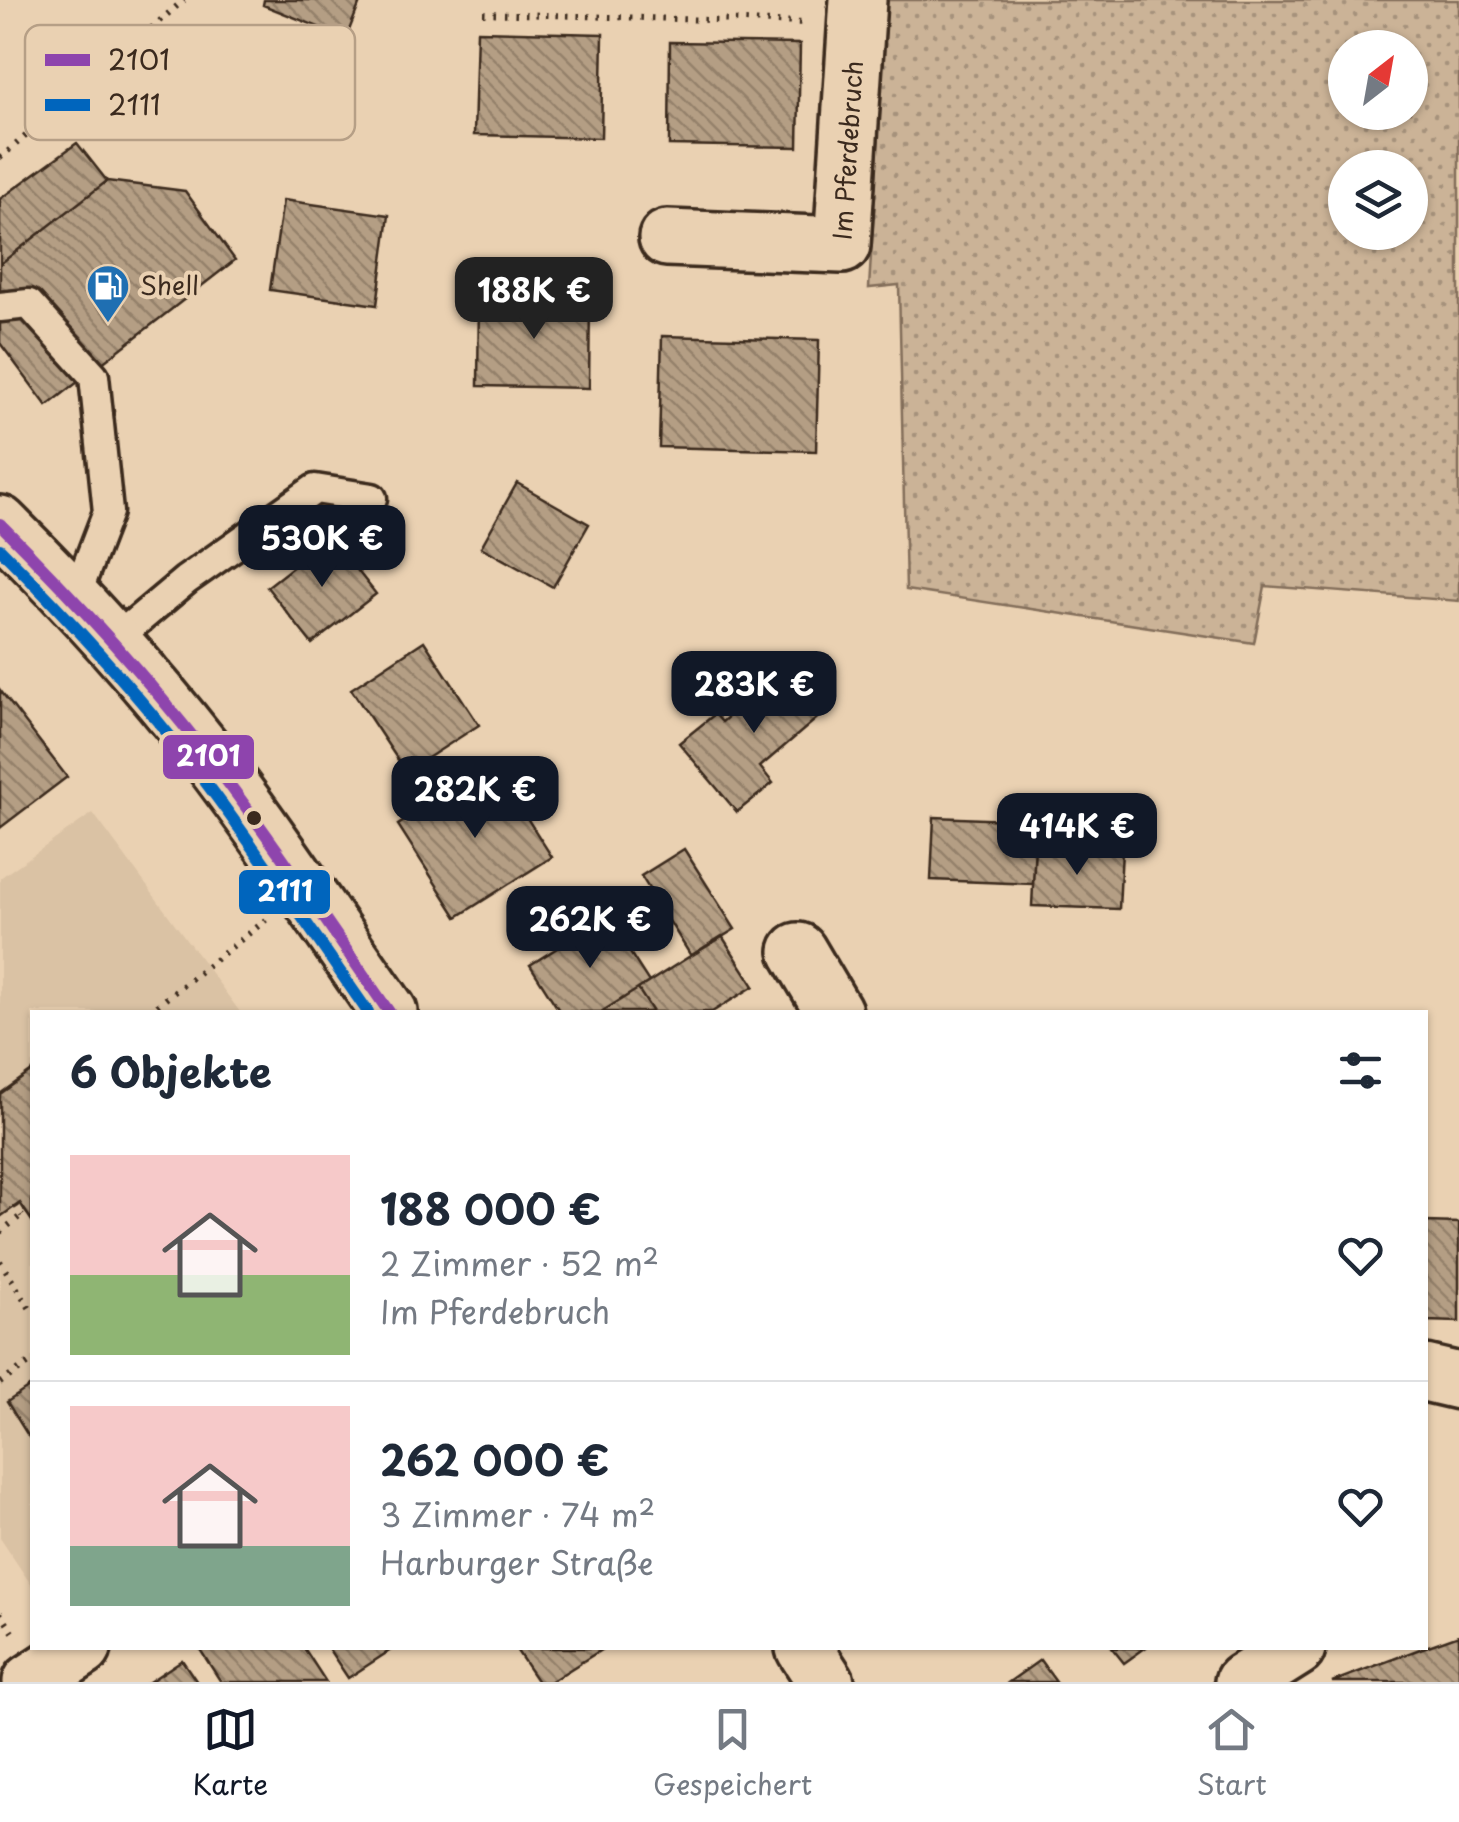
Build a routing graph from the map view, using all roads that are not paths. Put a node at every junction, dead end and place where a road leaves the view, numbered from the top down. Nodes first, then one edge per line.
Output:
1 (857, 12) edge
2 (667, 238) dead end
3 (0, 307) edge
4 (372, 498) dead end
5 (0, 524) edge
6 (75, 598) junction
7 (112, 642) junction
8 (798, 951) dead end
9 (388, 1010) edge
10 (833, 1010) edge
11 (1428, 1374) edge
12 (1459, 1381) edge
13 (80, 1650) edge
14 (805, 1650) edge
15 (1294, 1650) edge
16 (31, 1682) edge
17 (826, 1682) edge
18 (1244, 1682) edge

1 - 2 street, Im Pferdebruch
3 - 6 lane
4 - 7 lane
5 - 6 street
6 - 7 street
7 - 9 street
8 - 10 street
11 - 12 street
13 - 16 street
14 - 17 street
15 - 18 street

